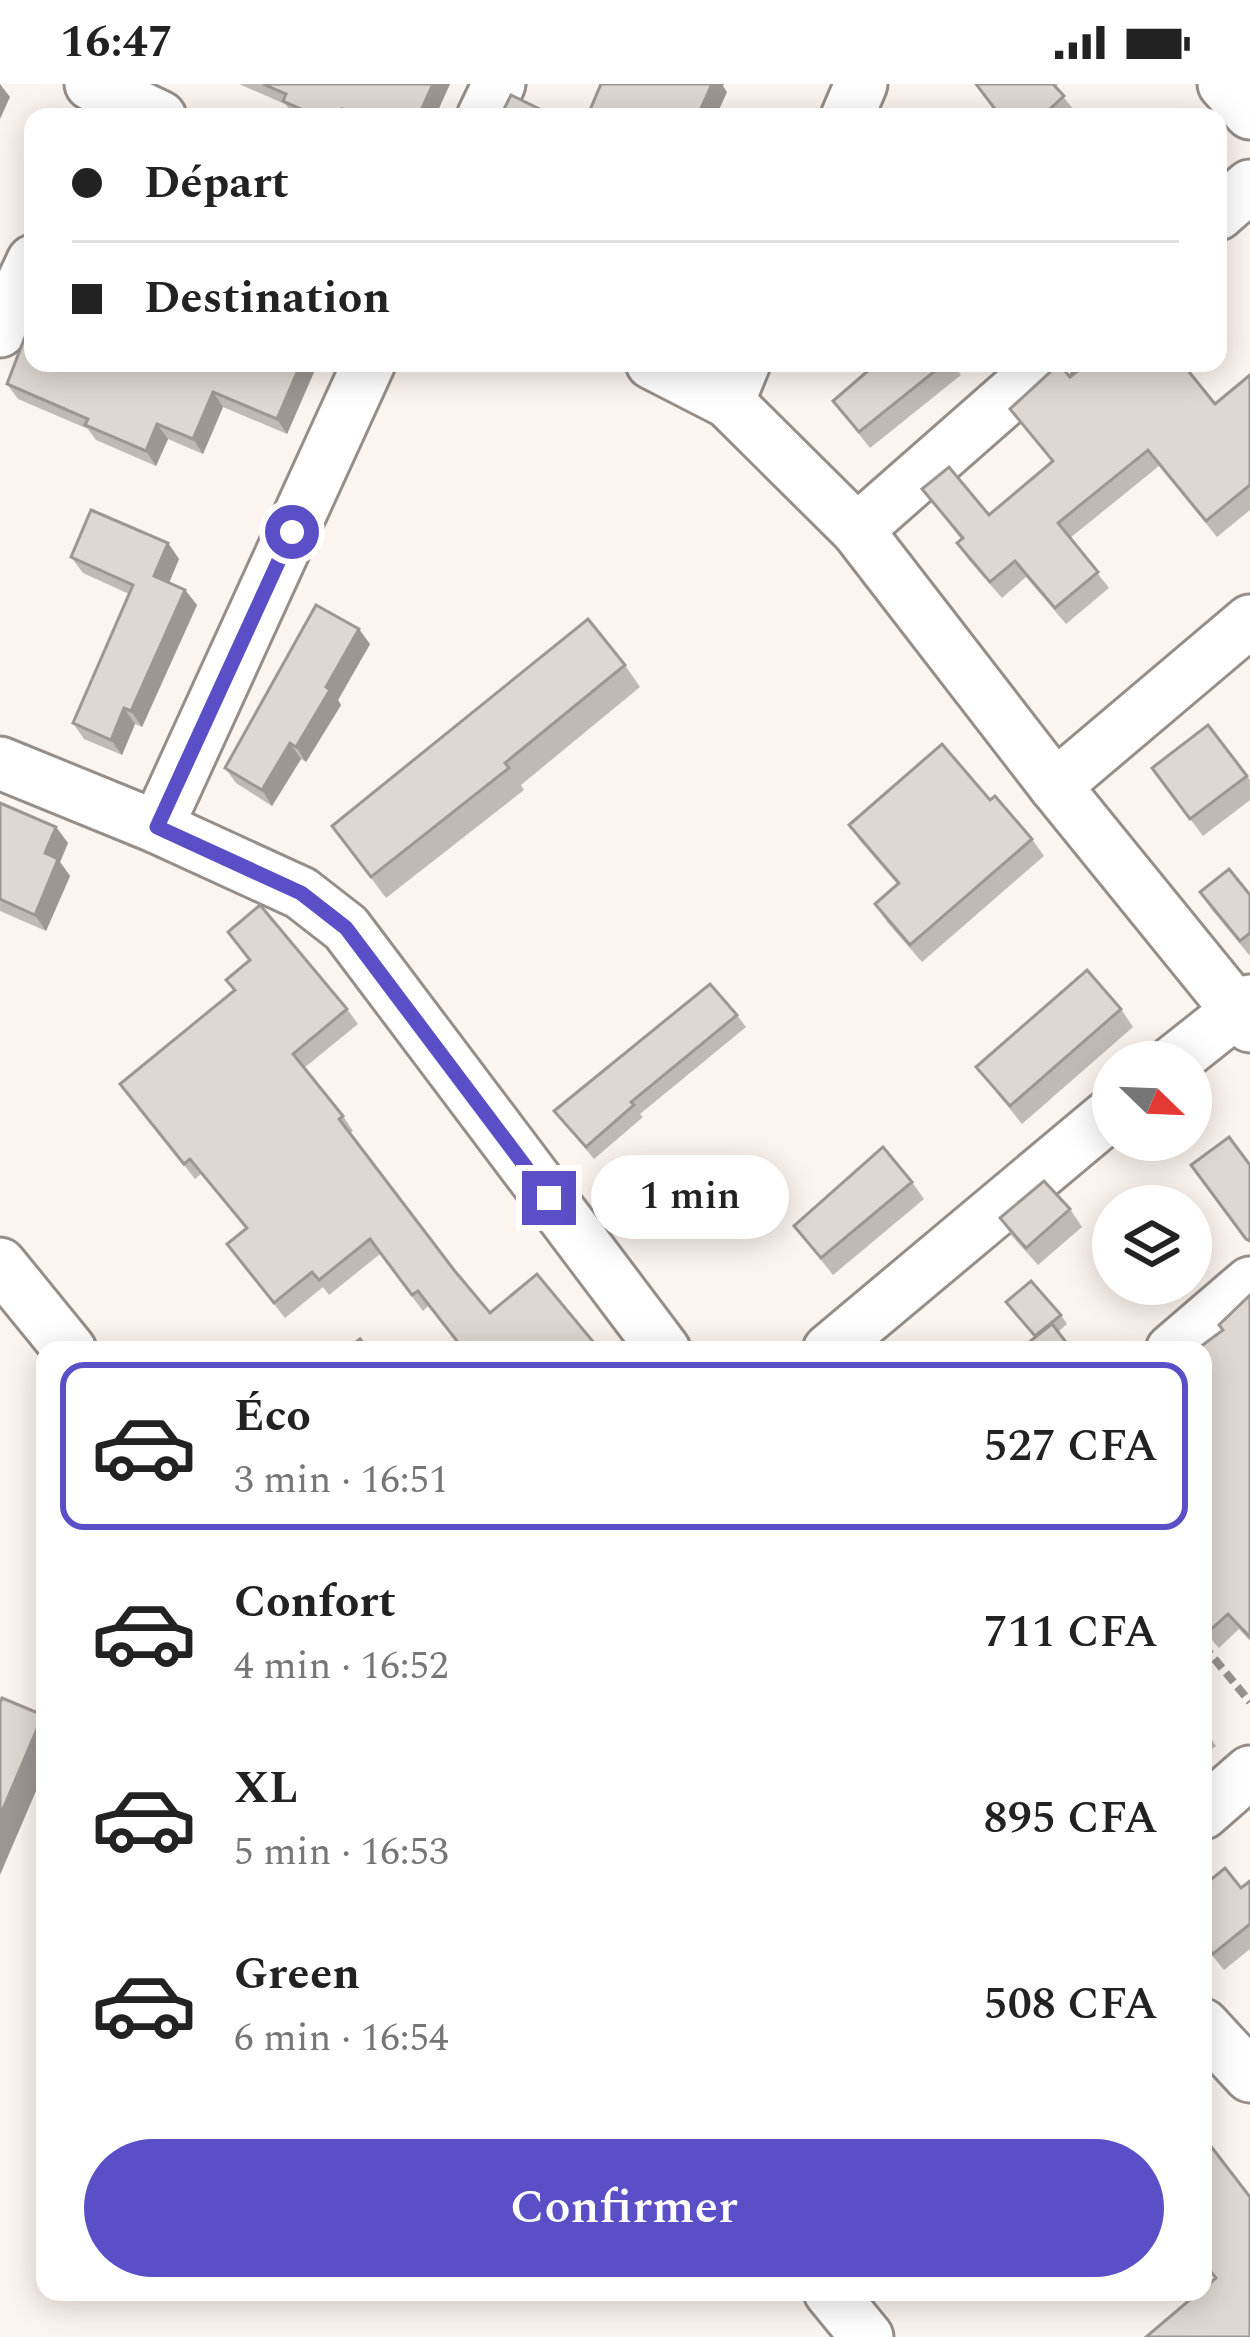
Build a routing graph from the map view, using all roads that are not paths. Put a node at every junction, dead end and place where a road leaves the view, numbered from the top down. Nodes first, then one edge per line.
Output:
1 (1224, 84) edge
2 (106, 95) edge
3 (138, 108) edge
4 (1250, 113) edge
5 (1250, 186) edge
6 (1227, 206) edge
7 (24, 280) edge
8 (0, 331) edge
9 (365, 372) edge
10 (692, 372) edge
11 (1037, 372) edge
12 (736, 382) edge
13 (856, 530) junction
14 (1250, 621) edge
15 (0, 763) edge
16 (1054, 786) junction
17 (157, 827) junction
18 (1246, 1012) edge
19 (1204, 1041) edge
20 (1092, 1130) edge
21 (0, 1264) edge
22 (1250, 1283) edge
23 (63, 1341) edge
24 (657, 1341) edge
25 (840, 1341) edge
26 (1182, 1341) edge
27 (1250, 1772) edge
28 (1212, 1805) edge
29 (1212, 2035) edge
30 (1250, 2076) edge
31 (837, 2301) edge
32 (867, 2337) edge

1 - 4 street
2 - 3 street
5 - 6 street
7 - 8 street
9 - 17 street
10 - 12 street
11 - 13 street
12 - 13 street
13 - 16 street
14 - 16 street
15 - 17 street
16 - 18 street
17 - 24 street
18 - 19 street
20 - 25 street
21 - 23 street
22 - 26 street
27 - 28 street
29 - 30 street
31 - 32 street

